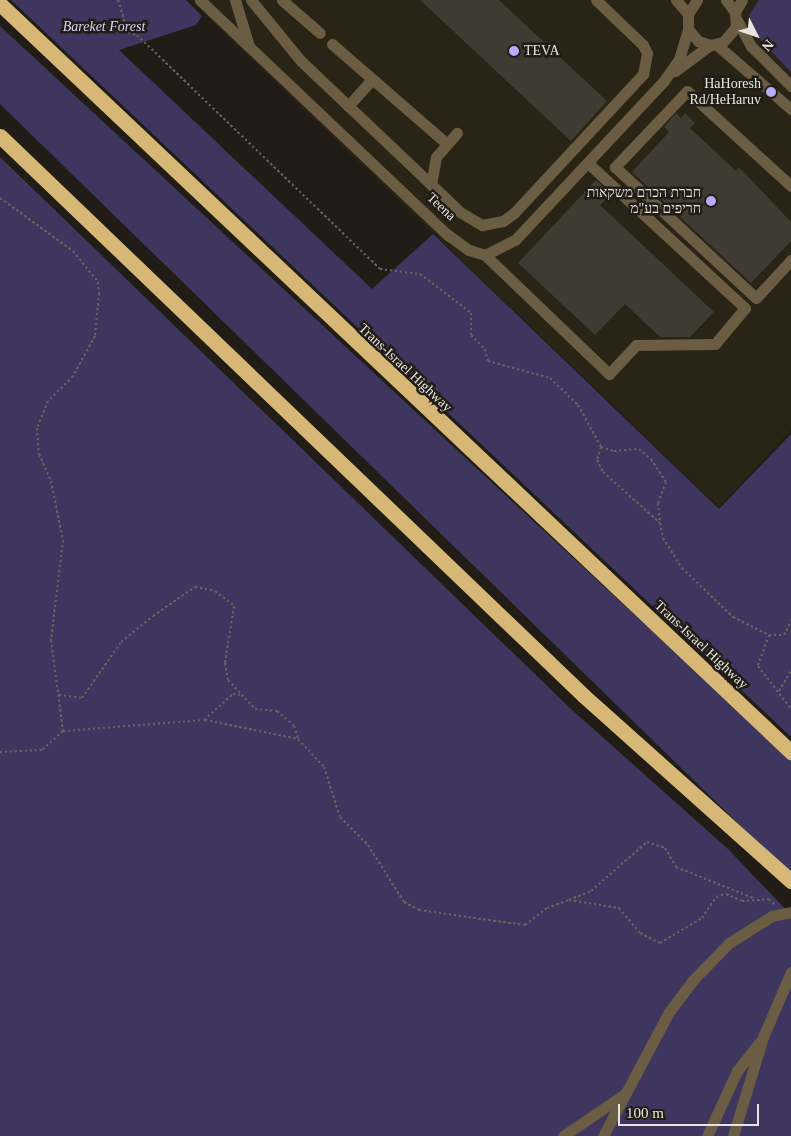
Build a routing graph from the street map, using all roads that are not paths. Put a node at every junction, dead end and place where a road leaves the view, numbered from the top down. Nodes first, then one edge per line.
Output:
1 (200, 0) edge
2 (226, 0) edge
3 (235, 0) edge
4 (251, 0) edge
5 (282, 0) edge
6 (596, 0) edge
7 (676, 0) edge
8 (697, 0) edge
9 (726, 0) edge
10 (742, 0) edge
11 (0, 4) edge
12 (688, 14) junction
13 (736, 16) junction
14 (244, 23) junction
15 (688, 29) junction
16 (320, 33) dead end
17 (332, 44) dead end
18 (714, 45) junction
19 (249, 46) junction
20 (372, 79) junction
21 (663, 82) junction
22 (791, 86) edge
23 (348, 106) junction
24 (791, 109) edge
25 (457, 133) dead end
26 (0, 136) edge
27 (447, 144) junction
28 (588, 163) junction
29 (431, 185) junction
30 (791, 186) edge
31 (484, 255) junction
32 (791, 260) edge
33 (791, 752) edge
34 (788, 878) edge
35 (791, 912) edge
36 (791, 972) edge
37 (763, 1037) junction
38 (629, 1091) junction
39 (563, 1136) edge
40 (603, 1136) edge
41 (707, 1136) edge
42 (733, 1136) edge

1 - 19 street, Teena
2 - 14 street
3 - 14 street
4 - 23 street
5 - 16 street
6 - 29 street
7 - 12 street
8 - 12 street
9 - 13 street
10 - 13 street
11 - 33 highway, Trans-Israel Highway
12 - 15 street
13 - 18 street
13 - 22 street
14 - 19 street
15 - 18 street
15 - 21 street
17 - 20 street
18 - 21 street
18 - 24 street
19 - 31 street, Teena
20 - 23 street
20 - 27 street
21 - 28 street
23 - 29 street
25 - 27 street
26 - 34 highway
27 - 29 street
28 - 31 street
28 - 31 street, Teena
30 - 32 street
35 - 38 street
36 - 37 street
37 - 41 street
37 - 42 street
38 - 39 street
38 - 40 street

